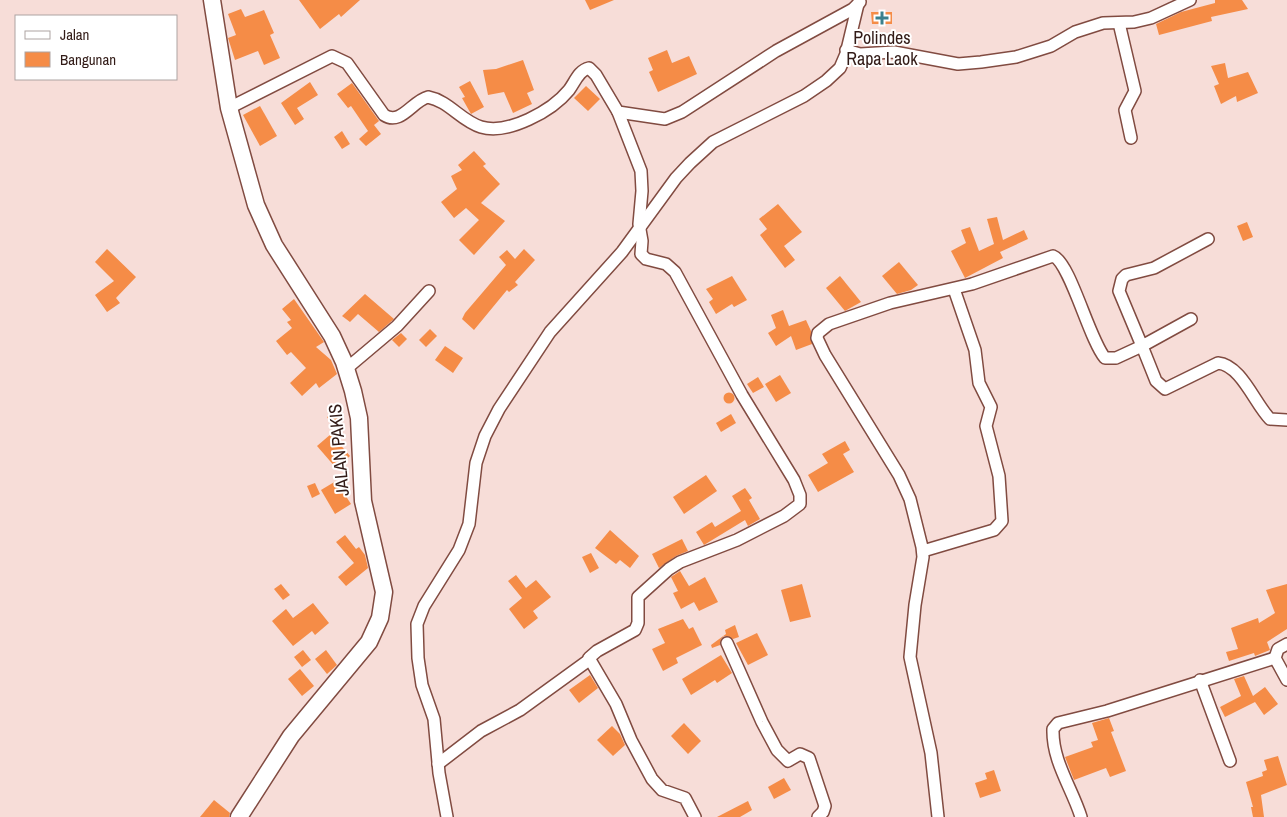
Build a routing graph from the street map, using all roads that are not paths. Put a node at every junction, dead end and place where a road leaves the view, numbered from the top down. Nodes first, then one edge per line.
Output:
1 (212, 0) edge
2 (1190, 0) edge
3 (860, 2) edge
4 (1119, 23) junction
5 (846, 50) junction
6 (229, 108) junction
7 (618, 112) junction
8 (1131, 138) dead end
9 (639, 228) junction
10 (1208, 239) dead end
11 (954, 289) junction
12 (429, 292) dead end
13 (1191, 319) dead end
14 (1142, 346) junction
15 (346, 369) junction
16 (1287, 420) edge
17 (923, 551) junction
18 (727, 643) dead end
19 (1287, 644) edge
20 (1275, 658) junction
21 (589, 660) junction
22 (1200, 680) junction
23 (1287, 680) edge
24 (1230, 761) dead end
25 (438, 764) junction
26 (239, 817) edge
27 (446, 817) edge
28 (695, 817) edge
29 (818, 817) edge
30 (938, 817) edge
31 (1081, 817) edge

1 - 6 street, JALAN PAKIS
2 - 4 street
3 - 5 street
3 - 7 street
4 - 5 street
4 - 8 street
5 - 9 street
6 - 7 street
6 - 15 street, JALAN PAKIS
7 - 9 street
9 - 21 street
9 - 25 street
10 - 14 street
11 - 14 street
11 - 17 street
11 - 17 street
12 - 15 street
13 - 14 street
14 - 16 street
15 - 26 street, JALAN PAKIS
17 - 30 street
18 - 29 street
19 - 20 street
20 - 22 street
20 - 23 street
21 - 25 street
21 - 28 street
22 - 24 street
22 - 31 street
25 - 27 street

